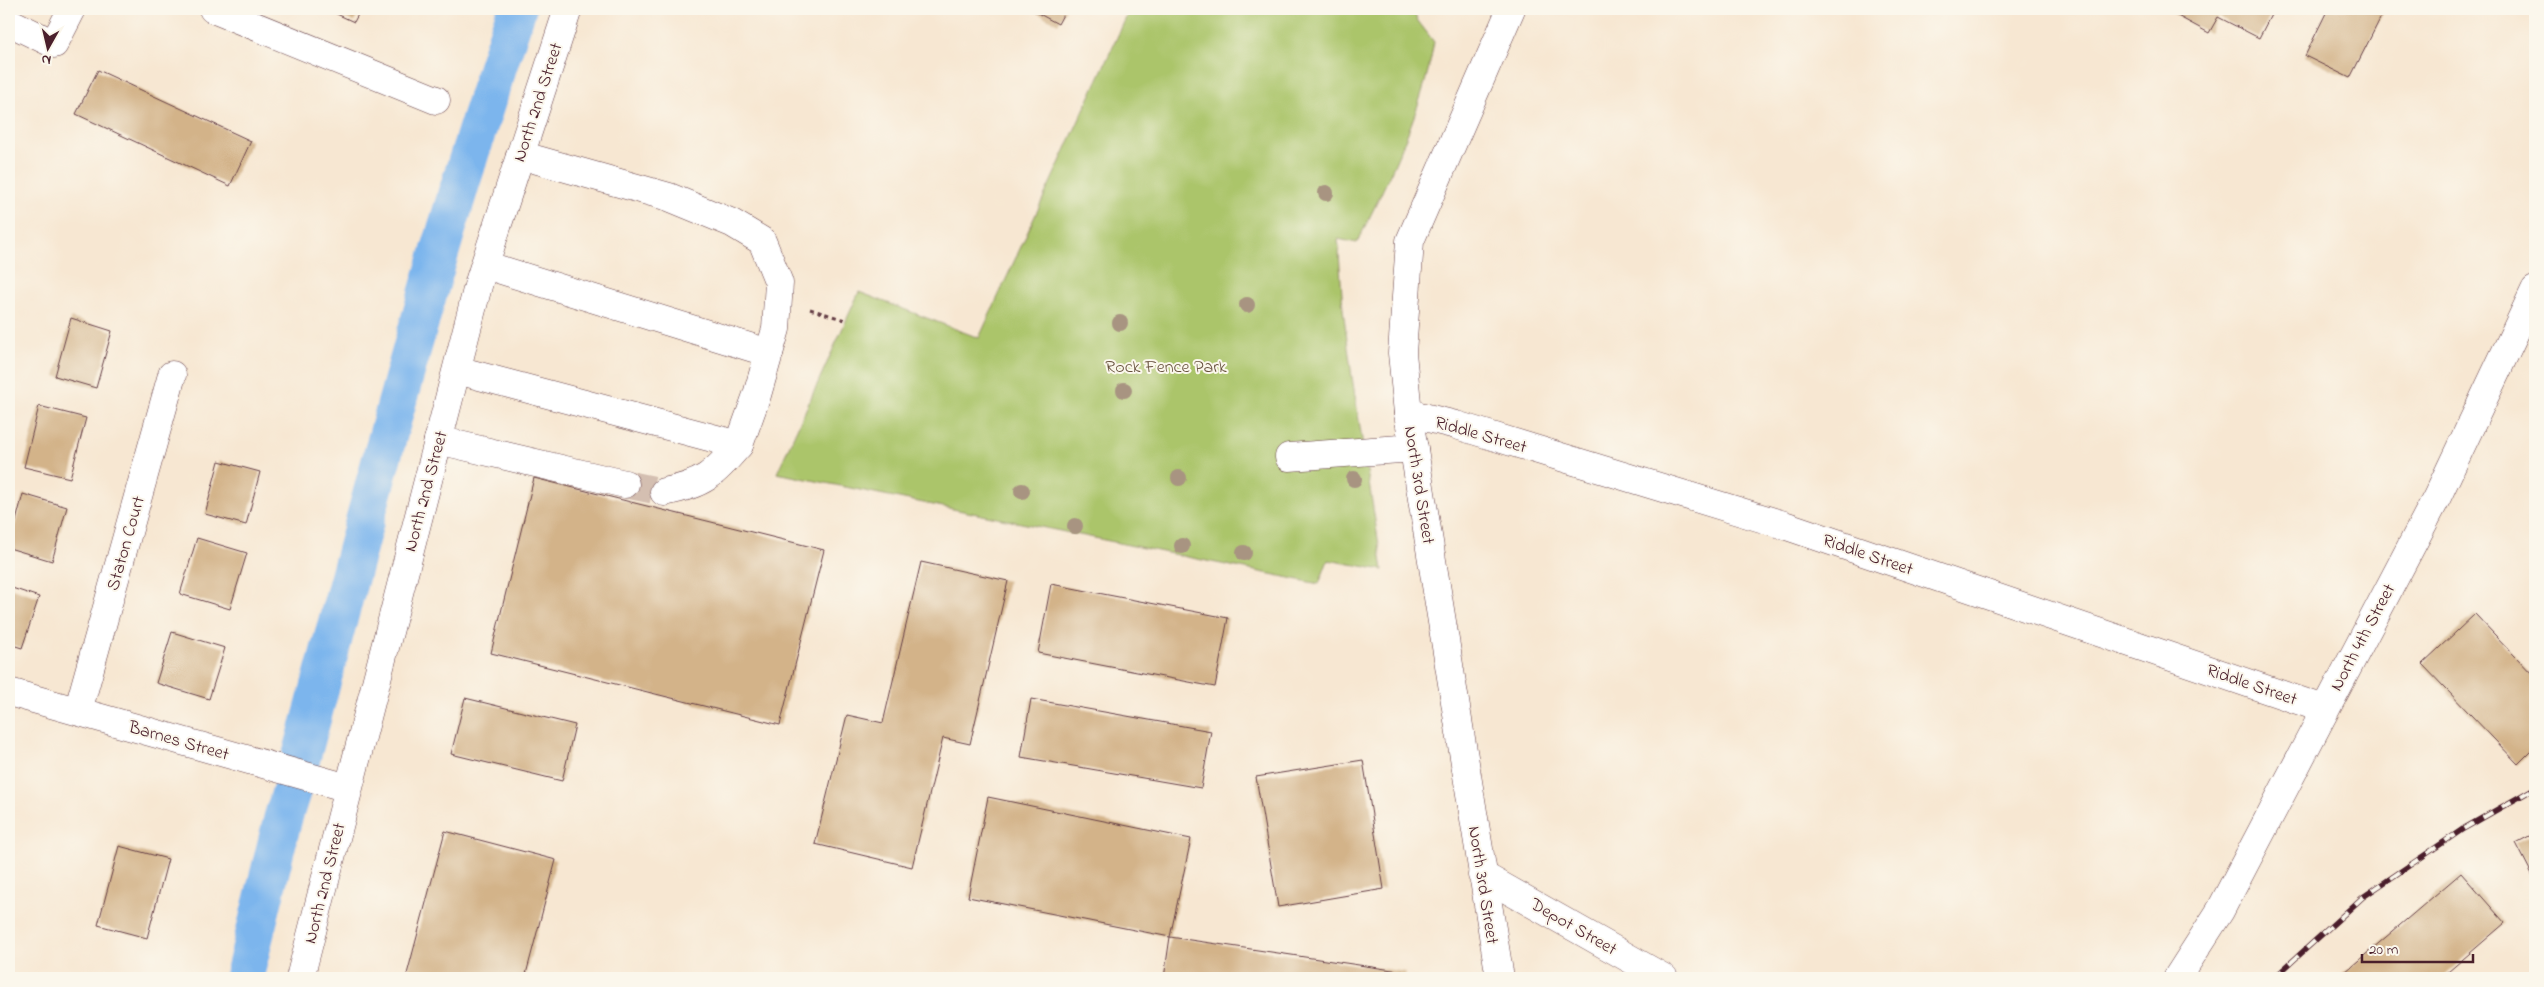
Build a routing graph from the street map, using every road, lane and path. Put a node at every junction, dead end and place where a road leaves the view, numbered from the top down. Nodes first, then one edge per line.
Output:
1 (72, 9) edge
2 (213, 9) edge
3 (568, 9) edge
4 (1511, 9) edge
5 (9, 22) edge
6 (436, 100) dead end
7 (520, 155) junction
8 (485, 265) junction
9 (2535, 290) edge
10 (769, 353) junction
11 (457, 370) junction
12 (172, 375) dead end
13 (1408, 413) junction
14 (438, 440) junction
15 (738, 445) junction
16 (1414, 448) junction
17 (1289, 457) dead end
18 (625, 484) tunnel mouth
19 (664, 492) tunnel mouth
20 (9, 692) edge
21 (2324, 709) junction
22 (78, 712) junction
23 (348, 788) junction
24 (1482, 875) junction
25 (300, 978) edge
26 (1500, 978) edge
27 (1664, 978) edge
28 (2177, 978) edge

1 - 5 street
2 - 6 street
3 - 7 street, North 2nd Street
4 - 13 street, North 3rd Street
7 - 8 street, North 2nd Street
7 - 10 street
8 - 10 street
8 - 11 street, North 2nd Street
9 - 21 street, North 4th Street
10 - 15 street
11 - 14 street, North 2nd Street
11 - 15 street
12 - 22 street, Staton Court
13 - 16 street, North 3rd Street
13 - 21 street, Riddle Street
14 - 18 street
14 - 23 street, North 2nd Street
15 - 19 street
16 - 17 street
16 - 24 street, North 3rd Street
20 - 22 street, Barnes Street
21 - 28 street, North 4th Street
22 - 23 street, Barnes Street
23 - 25 street, North 2nd Street
24 - 26 street, North 3rd Street
24 - 27 street, Depot Street

